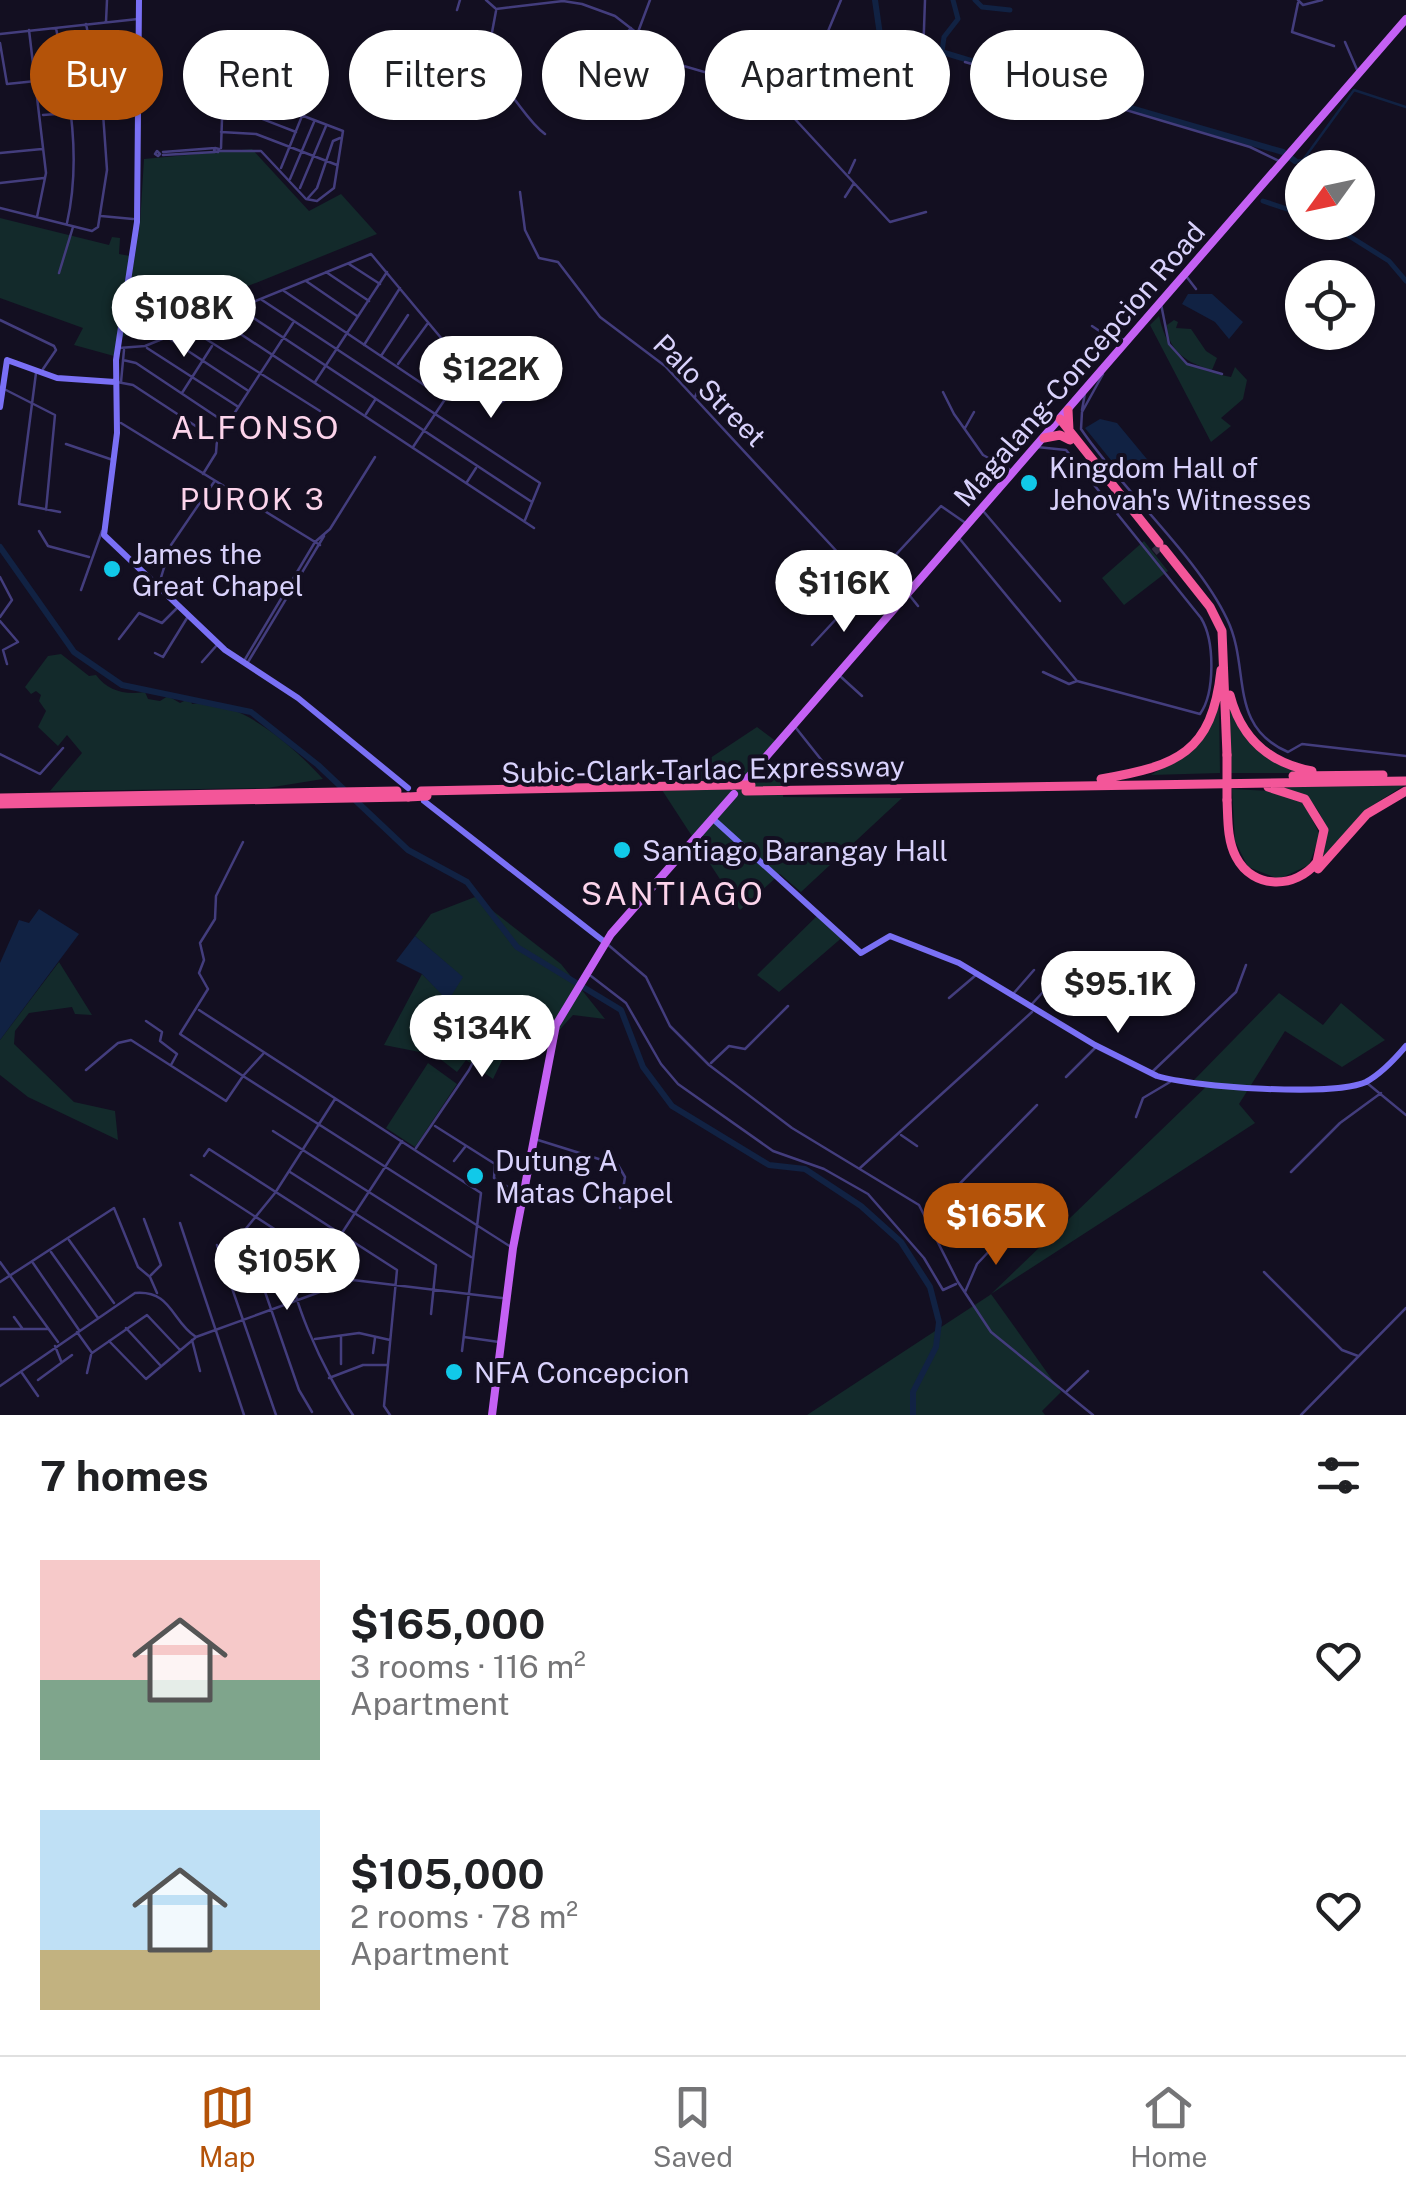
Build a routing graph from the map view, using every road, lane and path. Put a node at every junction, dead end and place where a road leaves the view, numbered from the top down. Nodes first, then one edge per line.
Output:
1 (107, 0) edge
2 (139, 0) edge
3 (460, 0) edge
4 (486, 0) edge
5 (650, 0) edge
6 (841, 0) edge
7 (925, 0) edge
8 (1322, 0) edge
9 (1298, 2) edge
10 (496, 9) junction
11 (457, 10) dead end
12 (139, 18) junction
13 (1406, 19) edge
14 (106, 22) junction
15 (86, 24) junction
16 (56, 28) joint
17 (631, 28) joint
18 (29, 30) junction
19 (87, 30) edge
20 (139, 30) edge
21 (634, 30) edge
22 (639, 30) edge
23 (829, 30) edge
24 (924, 30) edge
25 (0, 34) edge
26 (30, 36) edge
27 (1345, 42) dead end
28 (0, 43) edge
29 (1334, 46) dead end
30 (965, 62) dead end
31 (1358, 73) junction
32 (30, 82) edge
33 (0, 84) edge
34 (7, 84) junction
35 (42, 120) edge
36 (72, 120) edge
37 (104, 120) edge
38 (140, 120) edge
39 (221, 120) edge
40 (265, 120) edge
41 (300, 120) edge
42 (314, 120) joint
43 (800, 120) edge
44 (327, 125) junction
45 (222, 132) junction
46 (296, 132) junction
47 (544, 134) dead end
48 (341, 137) junction
49 (290, 147) junction
50 (44, 149) junction
51 (217, 150) junction
52 (1293, 150) edge
53 (302, 152) junction
54 (0, 153) edge
55 (140, 154) junction
56 (314, 157) junction
57 (1285, 158) edge
58 (1285, 159) edge
59 (855, 160) dead end
60 (326, 161) junction
61 (337, 165) junction
62 (280, 170) junction
63 (849, 174) junction
64 (46, 178) junction
65 (289, 180) junction
66 (855, 182) junction
67 (0, 183) edge
68 (297, 189) junction
69 (520, 192) dead end
70 (846, 197) dead end
71 (306, 199) junction
72 (0, 208) edge
73 (926, 212) dead end
74 (99, 216) junction
75 (37, 217) junction
76 (137, 219) junction
77 (67, 225) junction
78 (73, 226) junction
79 (348, 263) junction
80 (387, 270) junction
81 (325, 272) junction
82 (59, 273) dead end
83 (1184, 275) junction
84 (304, 280) junction
85 (380, 284) junction
86 (401, 287) junction
87 (1196, 289) dead end
88 (283, 290) junction
89 (260, 299) junction
90 (369, 301) junction
91 (1161, 302) junction
92 (239, 308) junction
93 (408, 315) dead end
94 (358, 317) junction
95 (216, 318) junction
96 (0, 320) edge
97 (294, 322) junction
98 (429, 322) junction
99 (1092, 326) dead end
100 (189, 328) junction
101 (348, 334) junction
102 (167, 337) junction
103 (283, 338) junction
104 (1127, 341) junction
105 (213, 344) junction
106 (364, 345) junction
107 (144, 346) junction
108 (121, 348) junction
109 (337, 350) junction
110 (453, 350) junction
111 (271, 355) junction
112 (381, 356) junction
113 (4, 358) edge
114 (123, 360) junction
115 (202, 361) junction
116 (326, 365) junction
117 (396, 366) junction
118 (467, 367) junction
119 (675, 368) dead end
120 (1104, 368) junction
121 (38, 372) junction
122 (260, 374) junction
123 (1222, 374) dead end
124 (673, 375) junction
125 (192, 377) junction
126 (118, 382) junction
127 (314, 382) junction
128 (1, 388) edge
129 (428, 388) junction
130 (1086, 388) junction
131 (248, 391) junction
132 (688, 392) junction
133 (944, 392) dead end
134 (182, 393) junction
135 (514, 394) dead end
136 (376, 398) junction
137 (698, 399) junction
138 (445, 400) junction
139 (31, 403) junction
140 (0, 406) edge
141 (238, 406) junction
142 (1068, 410) junction
143 (320, 411) dead end
144 (974, 412) dead end
145 (1082, 412) junction
146 (435, 414) junction
147 (365, 415) junction
148 (118, 421) junction
149 (1058, 421) junction
150 (227, 424) junction
151 (424, 430) junction
152 (964, 430) junction
153 (1072, 438) junction
154 (217, 440) junction
155 (1040, 443) junction
156 (66, 444) dead end
157 (413, 447) junction
158 (376, 457) dead end
159 (114, 460) junction
160 (477, 466) junction
161 (204, 474) junction
162 (1014, 474) junction
163 (214, 481) junction
164 (466, 484) junction
165 (532, 502) junction
166 (46, 510) junction
167 (983, 511) junction
168 (60, 512) dead end
169 (525, 521) junction
170 (969, 526) junction
171 (534, 528) dead end
172 (103, 530) junction
173 (39, 531) dead end
174 (958, 538) junction
175 (318, 544) junction
176 (91, 557) junction
177 (0, 578) edge
178 (867, 584) junction
179 (157, 588) junction
180 (80, 590) dead end
181 (908, 595) junction
182 (1060, 601) dead end
183 (900, 606) junction
184 (918, 606) dead end
185 (178, 607) junction
186 (188, 617) junction
187 (0, 619) edge
188 (162, 623) junction
189 (159, 629) dead end
190 (119, 639) dead end
191 (218, 644) junction
192 (812, 645) dead end
193 (2, 650) edge
194 (155, 653) dead end
195 (202, 662) dead end
196 (245, 663) junction
197 (7, 664) dead end
198 (1223, 669) junction
199 (1043, 672) dead end
200 (839, 674) junction
201 (1077, 680) junction
202 (862, 696) dead end
203 (795, 727) junction
204 (63, 748) dead end
205 (0, 754) edge
206 (1406, 756) edge
207 (823, 762) dead end
208 (1351, 775) junction
209 (1406, 778) edge
210 (1101, 780) junction
211 (1235, 783) junction
212 (747, 786) junction
213 (731, 790) junction
214 (1406, 790) edge
215 (406, 792) junction
216 (424, 796) junction
217 (1226, 800) junction
218 (0, 801) edge
219 (712, 818) junction
220 (242, 842) dead end
221 (606, 942) junction
222 (1088, 956) dead end
223 (1246, 964) dead end
224 (1034, 970) dead end
225 (588, 972) junction
226 (977, 974) junction
227 (1013, 996) junction
228 (950, 998) dead end
229 (788, 1006) dead end
230 (1032, 1008) junction
231 (199, 1010) junction
232 (506, 1012) dead end
233 (146, 1021) dead end
234 (524, 1021) junction
235 (556, 1025) junction
236 (1097, 1046) junction
237 (1406, 1046) edge
238 (264, 1052) junction
239 (709, 1065) junction
240 (170, 1066) junction
241 (86, 1070) dead end
242 (1151, 1074) junction
243 (243, 1076) junction
244 (1066, 1077) dead end
245 (1170, 1080) junction
246 (1365, 1082) junction
247 (1380, 1094) junction
248 (336, 1098) junction
249 (1037, 1106) dead end
250 (1406, 1115) edge
251 (1136, 1117) dead end
252 (318, 1124) junction
253 (432, 1124) junction
254 (273, 1131) dead end
255 (900, 1134) junction
256 (532, 1138) junction
257 (402, 1140) junction
258 (466, 1146) junction
259 (917, 1146) dead end
260 (416, 1149) junction
261 (303, 1151) junction
262 (204, 1156) dead end
263 (496, 1157) dead end
264 (454, 1161) dead end
265 (494, 1164) junction
266 (385, 1166) junction
267 (859, 1169) junction
268 (289, 1171) junction
269 (1291, 1172) dead end
270 (191, 1175) dead end
271 (369, 1192) junction
272 (275, 1193) junction
273 (521, 1196) junction
274 (620, 1208) dead end
275 (356, 1214) junction
276 (258, 1216) junction
277 (926, 1218) junction
278 (144, 1219) dead end
279 (180, 1223) dead end
280 (478, 1225) junction
281 (342, 1235) junction
282 (68, 1238) junction
283 (992, 1238) dead end
284 (292, 1240) junction
285 (217, 1246) dead end
286 (513, 1248) junction
287 (50, 1251) junction
288 (472, 1258) junction
289 (324, 1260) junction
290 (0, 1262) edge
291 (32, 1262) junction
292 (1264, 1272) dead end
293 (10, 1276) junction
294 (150, 1278) junction
295 (353, 1280) junction
296 (0, 1282) edge
297 (958, 1282) junction
298 (398, 1286) junction
299 (434, 1290) junction
300 (964, 1293) junction
301 (469, 1294) junction
302 (158, 1296) junction
303 (506, 1298) junction
304 (300, 1300) junction
305 (116, 1305) junction
306 (1406, 1308) edge
307 (272, 1311) junction
308 (431, 1314) dead end
309 (14, 1316) dead end
310 (98, 1318) junction
311 (243, 1321) junction
312 (48, 1328) junction
313 (126, 1328) junction
314 (0, 1329) edge
315 (23, 1330) junction
316 (78, 1331) junction
317 (215, 1331) junction
318 (341, 1335) junction
319 (376, 1336) junction
320 (464, 1337) junction
321 (194, 1338) junction
322 (315, 1338) junction
323 (108, 1341) junction
324 (392, 1341) junction
325 (501, 1342) junction
326 (57, 1345) junction
327 (180, 1350) junction
328 (462, 1352) dead end
329 (90, 1353) junction
330 (373, 1353) dead end
331 (72, 1355) dead end
332 (1360, 1356) junction
333 (62, 1362) junction
334 (341, 1364) dead end
335 (389, 1365) junction
336 (161, 1366) junction
337 (200, 1370) dead end
338 (1088, 1371) dead end
339 (21, 1372) junction
340 (87, 1373) dead end
341 (329, 1378) junction
342 (38, 1380) dead end
343 (0, 1386) edge
344 (1066, 1392) junction
345 (38, 1396) dead end
346 (312, 1412) dead end
347 (244, 1415) edge
348 (276, 1415) edge
349 (353, 1415) edge
350 (390, 1415) edge
351 (492, 1415) edge
352 (1094, 1415) edge
353 (1301, 1415) edge

1 - 14 street
2 - 12 main road
3 - 11 street
4 - 10 street
5 - 22 street
6 - 23 street
7 - 24 street
8 - 9 street
9 - 29 street
10 - 17 street
10 - 47 street
12 - 14 street
12 - 20 main road
13 - 31 main road, Magalang-Concepcion Road
14 - 15 street
15 - 16 street
15 - 19 street
16 - 18 street
17 - 21 street
18 - 25 street
18 - 26 street
27 - 31 street
28 - 34 street
30 - 57 street
31 - 52 main road, Magalang-Concepcion Road
32 - 34 street
33 - 34 street
35 - 50 street
36 - 77 street
37 - 74 street
38 - 55 main road
39 - 45 street
40 - 46 street
41 - 46 street
42 - 44 street
42 - 53 street
43 - 63 street
44 - 48 street
44 - 56 street
45 - 49 street
45 - 51 street
46 - 49 street
48 - 60 street
48 - 61 street
49 - 53 street
49 - 62 street
50 - 54 street
50 - 64 street
51 - 55 street
51 - 62 street
53 - 56 street
53 - 65 street
55 - 76 main road
56 - 60 street
56 - 68 street
58 - 83 main road, Magalang-Concepcion Road
59 - 63 street
60 - 61 street
60 - 71 street
61 - 71 street
62 - 65 street
63 - 66 street
64 - 67 street
64 - 75 street
65 - 68 street
66 - 70 street
66 - 73 street
68 - 71 street
69 - 124 street, Palo Street
72 - 75 street
74 - 76 street
74 - 78 street
75 - 77 street
76 - 108 main road
77 - 78 street
78 - 82 street
79 - 80 street
79 - 81 street
79 - 85 street
80 - 85 street
80 - 86 street
81 - 84 street
81 - 90 street
83 - 87 street
83 - 91 main road, Magalang-Concepcion Road
84 - 88 street
84 - 94 street
85 - 90 street
86 - 98 street
86 - 106 street
88 - 89 street
88 - 101 street
89 - 92 street
89 - 97 street
90 - 94 street
91 - 104 main road, Magalang-Concepcion Road
91 - 123 street
92 - 95 street
92 - 103 street
93 - 112 street
94 - 101 street
95 - 100 street
95 - 111 street
96 - 121 street
97 - 103 street
97 - 109 street
98 - 110 street
98 - 117 street
99 - 104 street
100 - 102 street
100 - 105 street
101 - 106 street
101 - 109 street
102 - 107 street
102 - 115 street
103 - 111 street
103 - 116 street
104 - 120 main road, Magalang-Concepcion Road
105 - 115 street
105 - 122 street
106 - 112 street
107 - 108 street
107 - 125 street
108 - 114 street
108 - 126 main road
109 - 116 street
109 - 146 street
110 - 118 street
110 - 129 street
111 - 122 street
111 - 127 street
112 - 117 street
113 - 121 main road
113 - 128 main road
114 - 126 street
114 - 134 street
115 - 125 street
115 - 131 street
116 - 127 street
116 - 136 street
117 - 129 street
118 - 135 street
118 - 138 street
119 - 124 street
120 - 130 main road, Magalang-Concepcion Road
120 - 145 street
121 - 126 main road
121 - 139 street
122 - 131 street
122 - 143 street
124 - 132 street, Palo Street
125 - 134 street
125 - 141 street
126 - 148 main road
126 - 154 street
127 - 147 street
128 - 139 street
128 - 140 main road
129 - 138 street
130 - 142 main road, Magalang-Concepcion Road
130 - 145 street
131 - 141 street
132 - 137 street, Palo Street
132 - 137 street
133 - 152 street
134 - 150 street
136 - 147 street
136 - 151 street
137 - 178 street, Palo Street
138 - 146 street
139 - 166 street
139 - 166 street
141 - 150 street
142 - 149 main road, Magalang-Concepcion Road
142 - 153 highway
144 - 152 street
145 - 206 street
146 - 151 street
146 - 165 street
147 - 157 street
148 - 159 main road
148 - 161 street
149 - 153 highway
149 - 155 main road, Magalang-Concepcion Road
150 - 154 street
151 - 157 street
151 - 160 street
152 - 162 street
153 - 155 highway
153 - 198 highway
154 - 161 street
155 - 162 main road, Magalang-Concepcion Road
155 - 201 street
156 - 159 street
157 - 164 street
158 - 175 street
159 - 172 main road
160 - 164 street
160 - 165 street
161 - 163 street
162 - 167 main road, Magalang-Concepcion Road
163 - 175 street
163 - 179 street
164 - 169 street
165 - 169 street
166 - 168 street
167 - 170 main road, Magalang-Concepcion Road
167 - 182 street
169 - 171 street
170 - 174 main road, Magalang-Concepcion Road
170 - 178 street
172 - 176 street
172 - 179 main road
173 - 176 street
174 - 181 main road, Magalang-Concepcion Road
174 - 201 street
175 - 196 street
176 - 180 street
177 - 187 street
178 - 183 street, Palo Street
178 - 192 street
179 - 185 main road
181 - 183 main road, Magalang-Concepcion Road
181 - 184 street
183 - 200 main road, Magalang-Concepcion Road
185 - 186 main road
185 - 188 street
186 - 191 main road
186 - 194 street
187 - 193 street
188 - 189 street
188 - 190 street
191 - 195 street
191 - 196 main road
193 - 197 street
196 - 215 main road
198 - 208 highway
198 - 210 highway
198 - 217 highway, bridge
199 - 201 street
200 - 202 street
200 - 203 main road, Magalang-Concepcion Road
203 - 207 street
203 - 212 main road, Magalang-Concepcion Road
204 - 205 street
208 - 209 highway, Subic-Clark-Tarlac Expressway
208 - 210 highway, Subic-Clark-Tarlac Expressway
209 - 211 highway, Subic-Clark-Tarlac Expressway
210 - 212 highway, Subic-Clark-Tarlac Expressway
211 - 212 highway, Subic-Clark-Tarlac Expressway
211 - 217 highway
212 - 213 highway, Subic-Clark-Tarlac Expressway, bridge
213 - 216 highway, Subic-Clark-Tarlac Expressway
213 - 219 main road
214 - 217 highway
215 - 216 highway, Subic-Clark-Tarlac Expressway, bridge
215 - 218 highway, Subic-Clark-Tarlac Expressway
216 - 221 main road
219 - 221 main road
219 - 226 main road
220 - 231 street
221 - 225 main road
221 - 239 street
222 - 230 street
223 - 242 street
224 - 227 street
225 - 235 main road
225 - 297 street
226 - 227 main road
226 - 228 street
227 - 230 main road
229 - 239 street
230 - 236 main road
230 - 255 street
231 - 238 street
231 - 243 street
232 - 234 street
233 - 240 street
234 - 235 street
234 - 253 street
235 - 256 main road
236 - 242 main road
236 - 244 street
237 - 246 main road
238 - 243 street
238 - 248 street
239 - 267 street
240 - 241 street
240 - 243 street
242 - 245 main road
243 - 252 street
245 - 246 main road
245 - 251 street
246 - 247 street
247 - 250 street
247 - 269 street
248 - 252 street
248 - 257 street
249 - 277 street
252 - 261 street
252 - 266 street
253 - 258 street
253 - 260 street
254 - 261 street
255 - 259 street
255 - 267 street
256 - 273 main road
256 - 274 street
257 - 260 street
257 - 266 street
258 - 264 street
258 - 265 street
260 - 280 street
261 - 268 street
261 - 271 street
262 - 272 street
263 - 265 street
265 - 273 street
266 - 271 street
266 - 280 street
267 - 277 street
268 - 272 street
268 - 275 street
270 - 276 street
271 - 275 street
271 - 288 street
272 - 276 street
272 - 281 street
273 - 286 main road
275 - 281 street
275 - 299 street
276 - 284 street
276 - 307 street
277 - 297 street
278 - 294 street
279 - 317 street
280 - 286 street
280 - 288 street
281 - 289 street
281 - 298 street
282 - 287 street
282 - 294 street
282 - 305 street
283 - 300 street
284 - 289 street
284 - 304 street
285 - 311 street
286 - 303 main road
287 - 291 street
287 - 310 street
288 - 301 street
289 - 295 street
290 - 293 street
291 - 293 street
291 - 316 street
292 - 332 street
293 - 296 street
293 - 312 street
294 - 302 street
295 - 298 street
295 - 304 street
297 - 300 street
298 - 299 street
298 - 324 street
299 - 301 street
299 - 308 street
300 - 344 street
301 - 303 street
301 - 320 street
302 - 305 street
302 - 321 street
303 - 325 main road
304 - 307 street
304 - 322 street
305 - 310 street
306 - 332 street
307 - 311 street
307 - 346 street
309 - 315 street
310 - 316 street
311 - 317 street
311 - 348 street
312 - 315 street
312 - 326 street
313 - 323 street
313 - 327 street
313 - 336 street
314 - 315 street
316 - 326 street
316 - 329 street
317 - 321 street
317 - 347 street
318 - 319 street
318 - 322 street
318 - 334 street
319 - 324 street
319 - 330 street
320 - 325 street
320 - 328 street
321 - 327 street
321 - 337 street
322 - 341 street
323 - 329 street
323 - 336 street
324 - 335 street
325 - 351 main road
326 - 333 street
326 - 339 street
327 - 336 street
329 - 340 street
331 - 333 street
332 - 353 street
333 - 342 street
335 - 341 street
335 - 350 street
338 - 344 street
339 - 343 street
339 - 345 street
341 - 349 street
344 - 352 street

